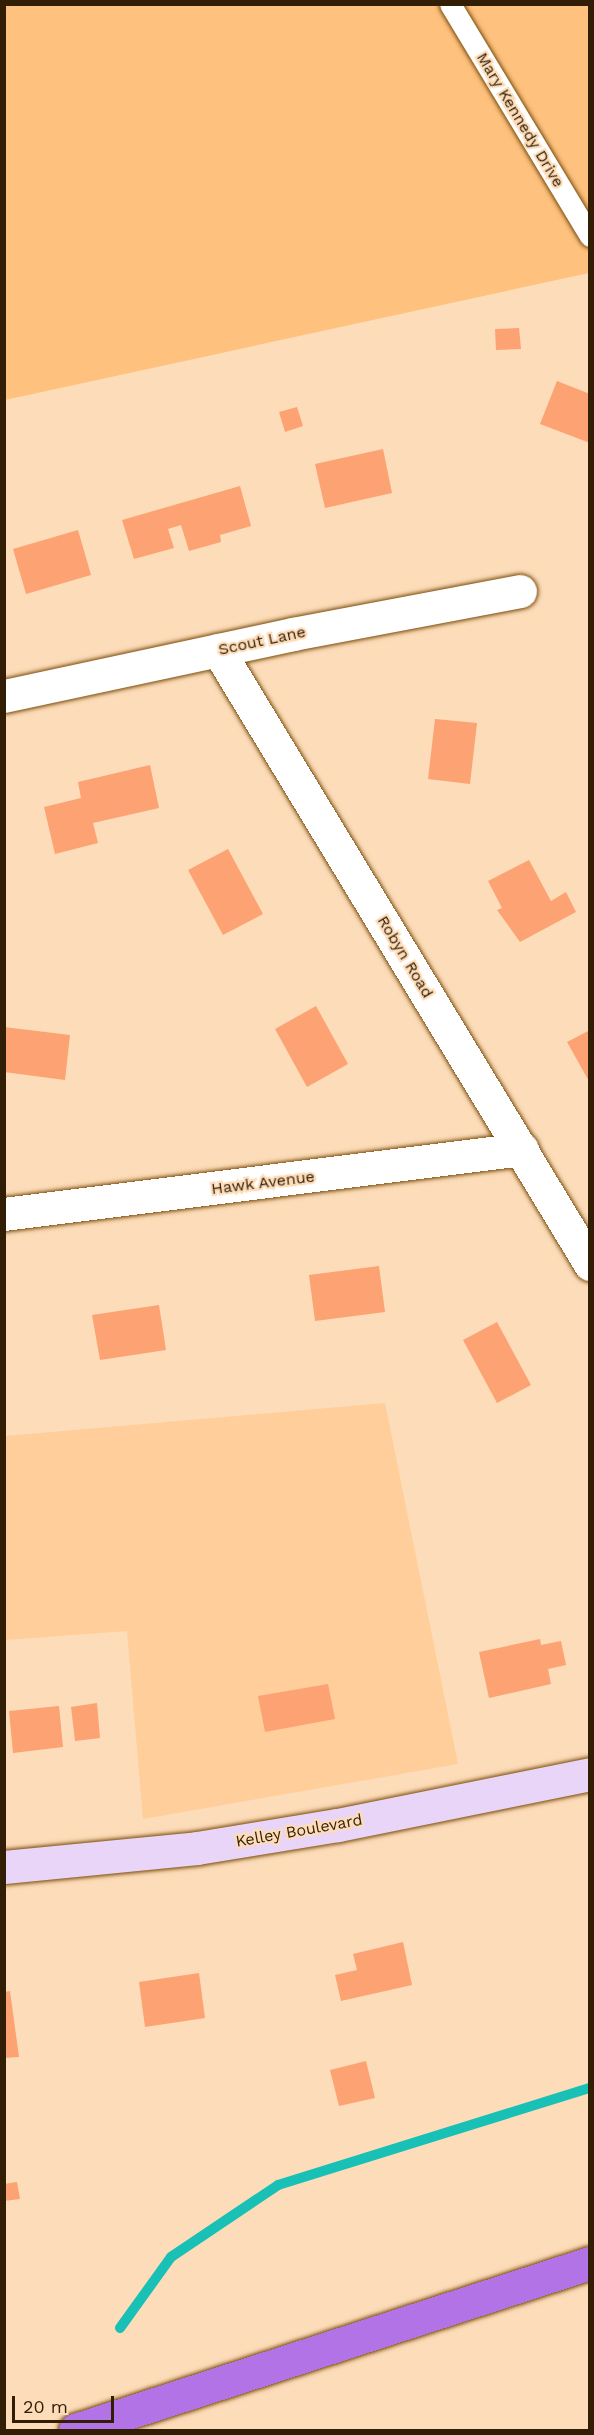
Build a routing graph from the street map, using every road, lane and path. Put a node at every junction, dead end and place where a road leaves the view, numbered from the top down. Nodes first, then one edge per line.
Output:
1 (450, 4) edge
2 (590, 236) edge
3 (520, 591) dead end
4 (218, 650) junction
5 (4, 696) edge
6 (522, 1149) junction
7 (4, 1214) edge
8 (590, 1264) edge
9 (590, 1774) edge
10 (4, 1868) edge
11 (590, 2263) edge
12 (75, 2430) edge

1 - 2 lane, Mary Kennedy Drive
3 - 4 street, Scout Lane
4 - 5 street, Scout Lane
4 - 6 street, Robyn Road
6 - 7 street, Hawk Avenue
6 - 8 street, Robyn Road
9 - 10 main road, Kelley Boulevard
11 - 12 highway

